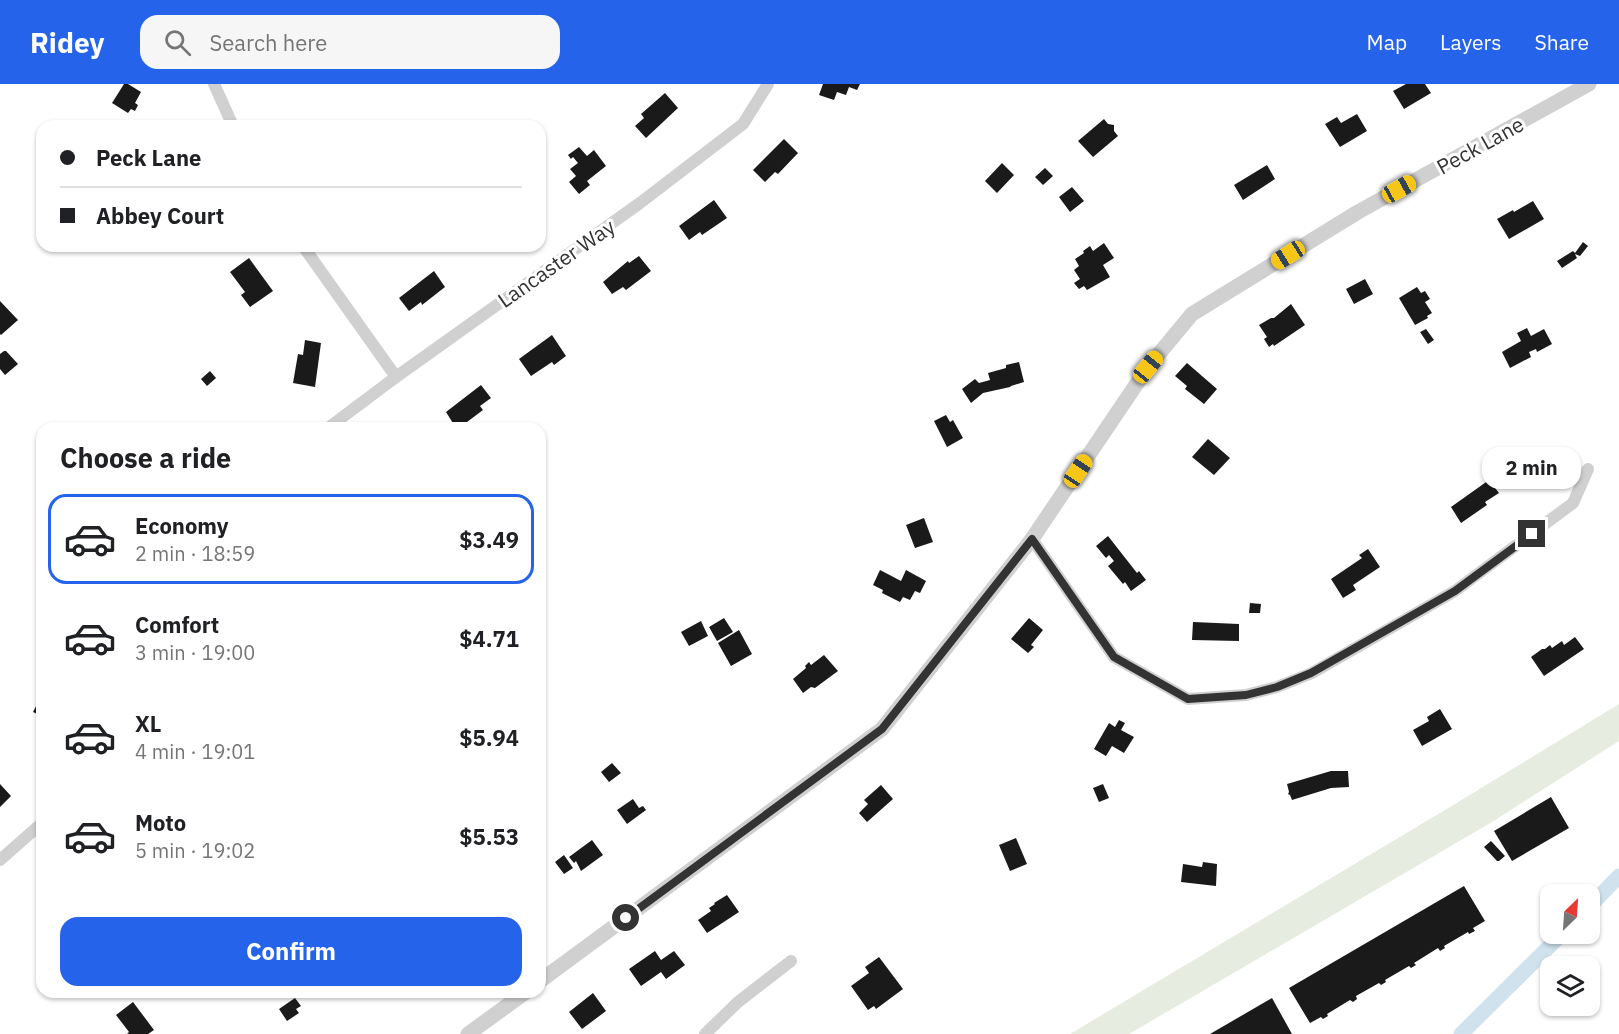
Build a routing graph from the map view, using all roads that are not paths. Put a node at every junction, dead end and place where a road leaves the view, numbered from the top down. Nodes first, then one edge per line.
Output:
1 (214, 84) edge
2 (768, 84) edge
3 (1589, 84) edge
4 (230, 120) edge
5 (307, 252) edge
6 (396, 377) junction
7 (336, 422) edge
8 (1588, 469) dead end
9 (1032, 539) junction
10 (36, 828) edge
11 (0, 860) edge
12 (791, 961) dead end
13 (546, 977) edge
14 (518, 998) edge
15 (468, 1034) edge
16 (705, 1034) edge

1 - 4 street
2 - 6 street, Lancaster Way
3 - 9 street, Peck Lane
5 - 6 street
6 - 7 street, Lancaster Way
8 - 9 street
9 - 13 street, Peck Lane
10 - 11 street
12 - 16 street
14 - 15 street

